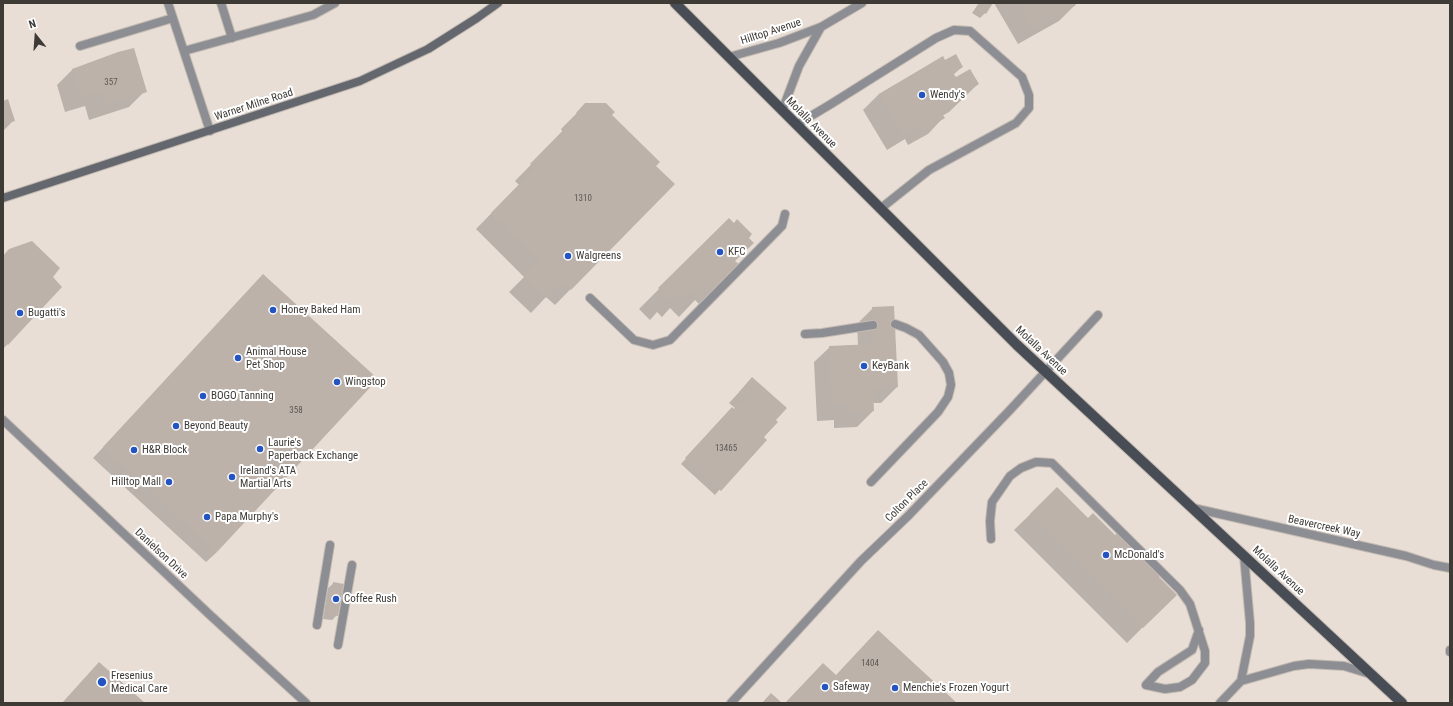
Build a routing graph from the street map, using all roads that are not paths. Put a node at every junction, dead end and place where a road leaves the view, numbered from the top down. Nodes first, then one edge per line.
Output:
1 (168, 3) edge
2 (221, 3) edge
3 (335, 3) edge
4 (498, 3) edge
5 (675, 3) edge
6 (862, 3) edge
7 (173, 18) junction
8 (821, 27) junction
9 (232, 38) junction
10 (80, 46) dead end
11 (184, 52) junction
12 (729, 57) junction
13 (782, 111) junction
14 (796, 125) junction
15 (210, 131) junction
16 (3, 198) edge
17 (880, 209) junction
18 (785, 214) dead end
19 (590, 298) dead end
20 (1098, 315) dead end
21 (895, 324) dead end
22 (873, 325) dead end
23 (805, 334) dead end
24 (1046, 372) junction
25 (3, 420) edge
26 (871, 482) dead end
27 (1193, 508) junction
28 (991, 538) dead end
29 (330, 544) dead end
30 (1244, 556) junction
31 (352, 566) dead end
32 (1450, 568) edge
33 (317, 625) dead end
34 (1199, 630) junction
35 (338, 645) dead end
36 (1371, 674) junction
37 (1240, 681) junction
38 (306, 703) edge
39 (731, 703) edge
40 (1220, 703) edge
41 (1402, 703) edge

1 - 7 street
2 - 9 street
3 - 9 street
4 - 15 street, Warner Milne Road
5 - 12 main road, Molalla Avenue
6 - 8 street, Hilltop Avenue
7 - 10 street
7 - 11 street
8 - 12 street, Hilltop Avenue
8 - 13 street, Hilltop Avenue
9 - 11 street
11 - 15 street
12 - 13 main road, Molalla Avenue
13 - 14 main road, Molalla Avenue
14 - 17 main road, Molalla Avenue
14 - 17 street
15 - 16 street, Warner Milne Road
17 - 24 main road, Molalla Avenue
18 - 19 street
20 - 24 street, Colton Place
21 - 26 street
22 - 23 street
24 - 27 main road, Molalla Avenue
24 - 39 street, Colton Place
25 - 38 street, Danielson Drive
27 - 30 main road, Molalla Avenue
27 - 32 street, Beavercreek Way
28 - 34 street
29 - 33 street
30 - 36 main road, Molalla Avenue
30 - 37 street
31 - 35 street
34 - 34 street
36 - 37 street
36 - 41 main road, Molalla Avenue
37 - 40 street

